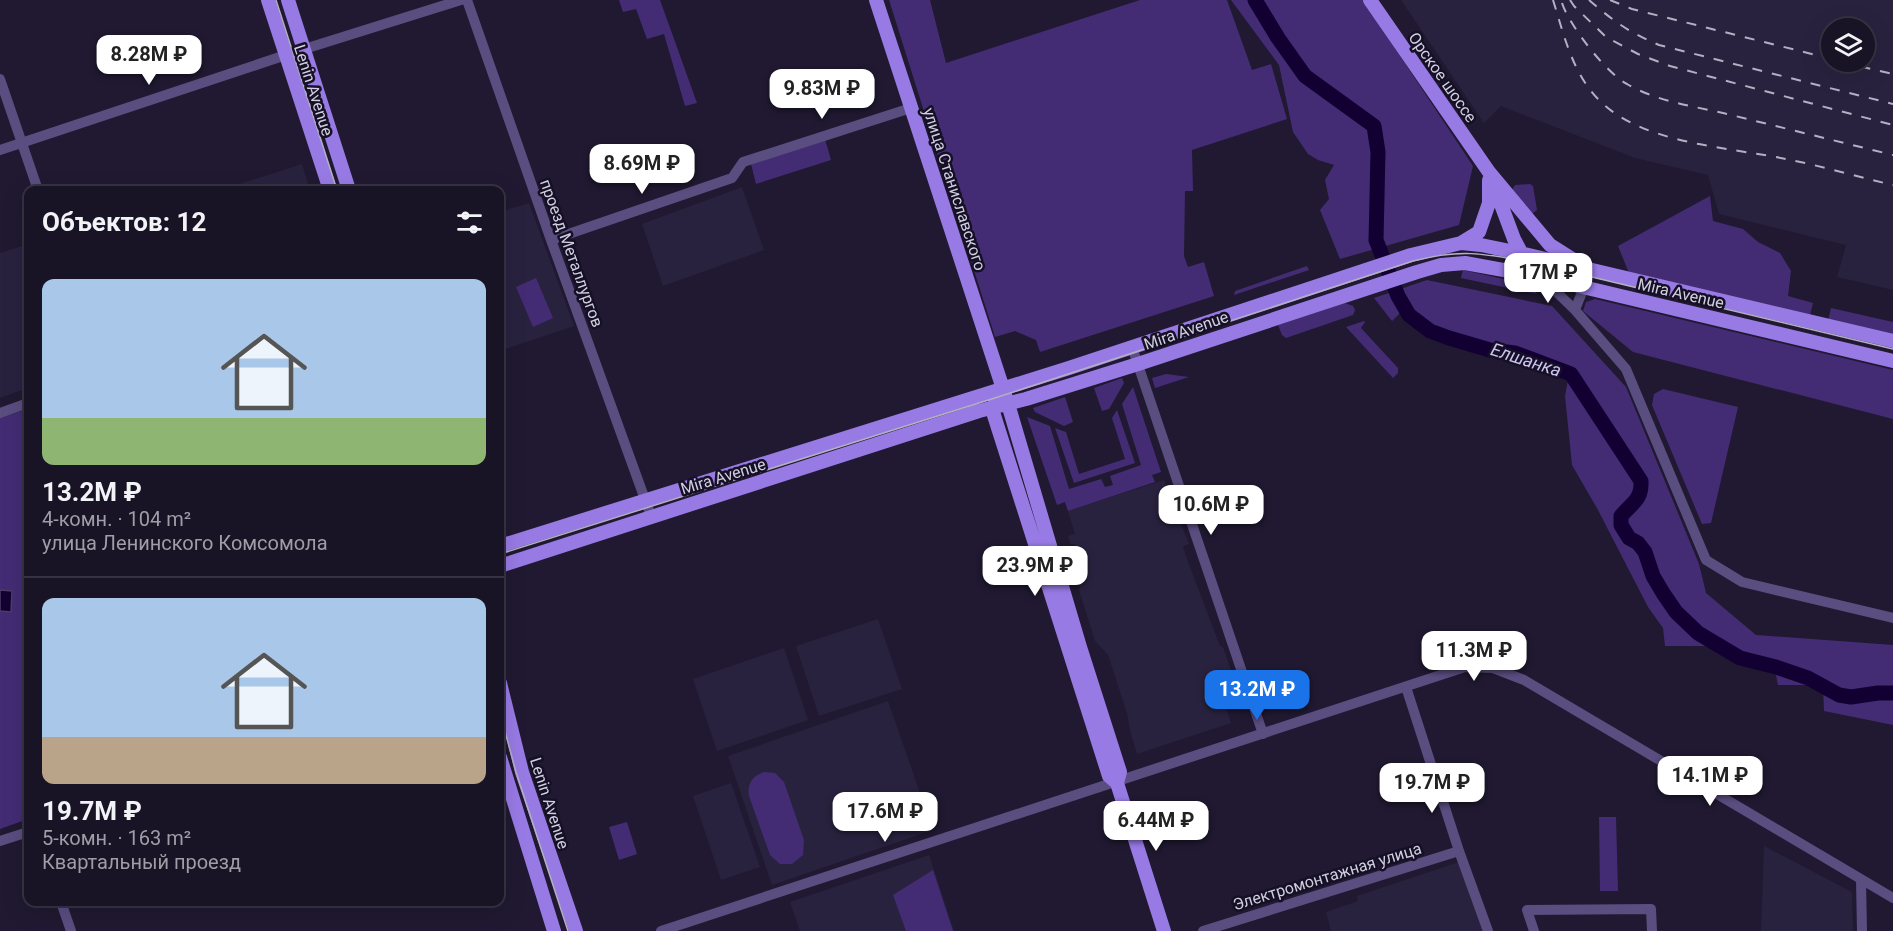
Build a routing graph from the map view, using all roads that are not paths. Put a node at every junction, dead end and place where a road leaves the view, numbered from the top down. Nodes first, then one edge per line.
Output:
1 (268, 0) edge
2 (288, 0) edge
3 (461, 0) edge
4 (467, 0) edge
5 (876, 0) edge
6 (1370, 0) edge
7 (305, 49) junction
8 (286, 55) junction
9 (0, 78) edge
10 (911, 108) junction
11 (22, 143) junction
12 (0, 150) edge
13 (1489, 172) junction
14 (37, 186) edge
15 (329, 186) edge
16 (348, 186) edge
17 (551, 240) junction
18 (1461, 243) junction
19 (1520, 253) junction
20 (1585, 267) junction
21 (1541, 277) junction
22 (1584, 287) junction
23 (1575, 310) junction
24 (1816, 322) junction
25 (1810, 341) junction
26 (1893, 341) edge
27 (1132, 347) junction
28 (1893, 361) edge
29 (1138, 364) junction
30 (1003, 388) junction
31 (24, 404) edge
32 (1008, 404) junction
33 (992, 409) junction
34 (0, 413) edge
35 (891, 422) junction
36 (864, 431) junction
37 (896, 438) junction
38 (869, 447) junction
39 (787, 455) junction
40 (792, 471) junction
41 (670, 491) junction
42 (645, 499) junction
43 (675, 508) junction
44 (651, 516) junction
45 (591, 517) junction
46 (597, 534) junction
47 (504, 545) edge
48 (504, 565) edge
49 (1893, 618) edge
50 (1406, 687) junction
51 (504, 711) edge
52 (1263, 734) junction
53 (504, 770) edge
54 (522, 772) junction
55 (506, 776) junction
56 (1117, 783) junction
57 (533, 806) junction
58 (516, 811) junction
59 (24, 833) edge
60 (0, 841) edge
61 (1459, 850) junction
62 (551, 857) junction
63 (532, 863) junction
64 (556, 874) junction
65 (1861, 879) junction
66 (538, 880) junction
67 (1893, 898) edge
68 (62, 906) edge
69 (71, 931) edge
70 (554, 931) edge
71 (576, 931) edge
72 (661, 931) edge
73 (1164, 931) edge
74 (1203, 931) edge
75 (1488, 931) edge
76 (1534, 931) edge
77 (1652, 931) edge
78 (1862, 931) edge

1 - 8 main road, Lenin Avenue
2 - 7 main road, Lenin Avenue
3 - 7 street
4 - 17 street, проезд Металлургов
5 - 10 main road, улица Станиславского
6 - 13 main road, Орское шоссе
7 - 8 street
7 - 16 main road, Lenin Avenue
8 - 11 street
8 - 15 main road, Lenin Avenue
9 - 11 street
10 - 17 street
10 - 30 main road, улица Станиславского
11 - 12 street
11 - 14 street
13 - 18 main road
13 - 19 main road
13 - 20 main road
17 - 42 street, проезд Металлургов
18 - 19 main road, Mira Avenue
18 - 27 main road, Mira Avenue
19 - 20 main road, Mira Avenue
19 - 21 main road
20 - 22 main road
20 - 24 main road, Mira Avenue
21 - 22 main road, Mira Avenue
21 - 23 street
21 - 29 main road, Mira Avenue
22 - 23 street
22 - 25 main road, Mira Avenue
23 - 49 street
24 - 25 street
24 - 26 main road, Mira Avenue
25 - 28 main road, Mira Avenue
27 - 29 street
27 - 30 main road, Mira Avenue
29 - 32 main road, Mira Avenue
29 - 52 street
30 - 32 main road, улица Станиславского
30 - 33 main road
30 - 35 main road, Mira Avenue
31 - 34 street
32 - 33 main road, Mira Avenue
32 - 56 main road, улица Станиславского
33 - 37 main road, Mira Avenue
33 - 56 main road, улица Станиславского
35 - 36 main road, Mira Avenue
35 - 37 street
36 - 38 street
36 - 39 main road, Mira Avenue
37 - 38 main road, Mira Avenue
38 - 40 main road, Mira Avenue
39 - 40 street
39 - 41 main road, Mira Avenue
40 - 43 main road, Mira Avenue
41 - 42 main road, Mira Avenue
41 - 43 street
42 - 44 street, проезд Металлургов
42 - 45 main road, Mira Avenue
43 - 44 main road, Mira Avenue
44 - 46 main road, Mira Avenue
45 - 46 street
45 - 47 main road, Mira Avenue
46 - 48 main road, Mira Avenue
50 - 52 street
50 - 61 street
50 - 65 street
51 - 54 main road, Lenin Avenue
52 - 56 street
53 - 55 main road, Lenin Avenue
54 - 55 street
54 - 57 main road, Lenin Avenue
55 - 58 main road, Lenin Avenue
56 - 72 street
56 - 73 main road, улица Станиславского
57 - 58 street
57 - 62 main road, Lenin Avenue
58 - 63 main road, Lenin Avenue
59 - 60 street
61 - 74 street, Электромонтажная улица
61 - 75 street
62 - 63 street
62 - 64 main road, Lenin Avenue
63 - 66 main road, Lenin Avenue
64 - 66 street
64 - 71 main road, Lenin Avenue
65 - 67 street
65 - 78 street
66 - 70 main road, Lenin Avenue
68 - 69 street
76 - 77 street

